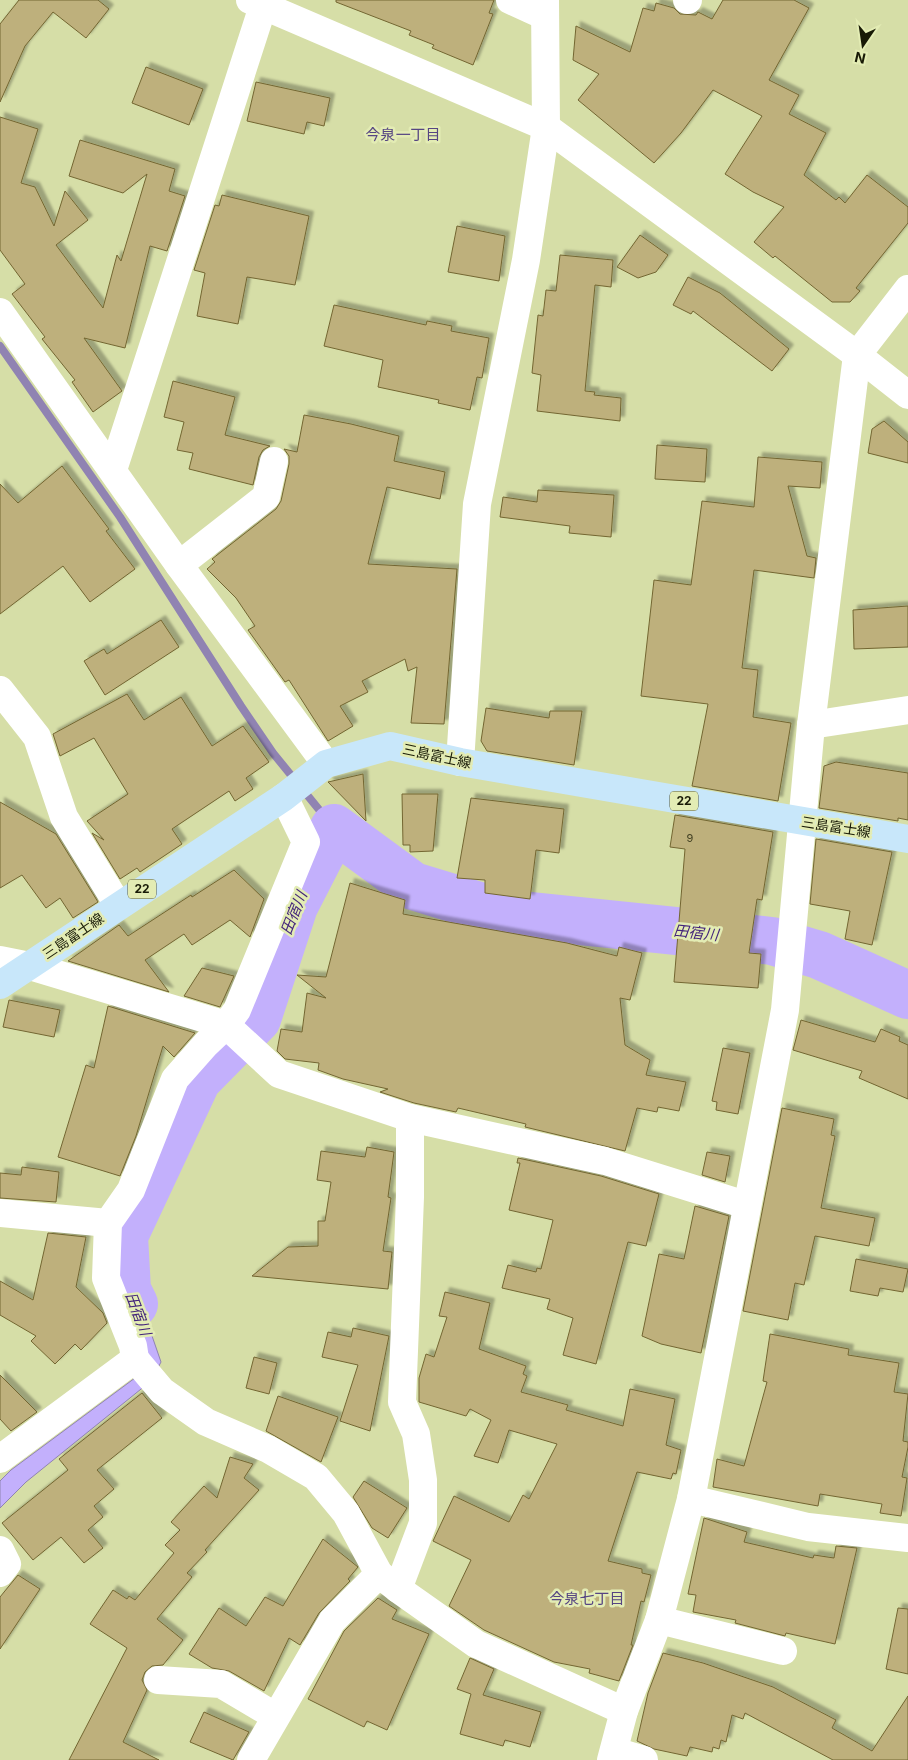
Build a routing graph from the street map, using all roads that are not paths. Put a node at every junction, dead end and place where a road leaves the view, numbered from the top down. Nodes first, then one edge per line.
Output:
1 (510, 0) edge
2 (257, 3) edge
3 (545, 8) edge
4 (546, 127) junction
5 (908, 289) edge
6 (0, 312) edge
7 (858, 355) junction
8 (908, 395) edge
9 (274, 461) dead end
10 (113, 470) junction
11 (179, 565) junction
12 (0, 690) edge
13 (908, 710) edge
14 (811, 725) junction
15 (460, 762) junction
16 (320, 769) junction
17 (285, 796) junction
18 (802, 821) junction
19 (908, 839) edge
20 (118, 905) junction
21 (0, 960) edge
22 (30, 966) junction
23 (0, 985) edge
24 (226, 1025) junction
25 (410, 1118) junction
26 (746, 1205) junction
27 (0, 1213) edge
28 (108, 1223) junction
29 (136, 1359) junction
30 (0, 1459) edge
31 (691, 1499) junction
32 (908, 1538) edge
33 (0, 1550) edge
34 (0, 1574) edge
35 (389, 1581) junction
36 (659, 1620) junction
37 (783, 1651) dead end
38 (158, 1680) dead end
39 (624, 1711) junction
40 (275, 1716) junction
41 (612, 1755) edge
42 (251, 1760) edge
43 (644, 1760) edge

1 - 3 street
2 - 4 street
2 - 10 street
3 - 4 street
4 - 7 street
4 - 15 street
5 - 7 street
6 - 10 street
7 - 8 street
7 - 14 street
9 - 11 street
10 - 11 street
11 - 16 street
12 - 20 street
13 - 14 street
14 - 18 street
15 - 16 main road, 三島富士線 / 22
15 - 18 main road, 三島富士線 / 22
16 - 17 main road, 三島富士線 / 22
17 - 20 main road, 三島富士線 / 22
17 - 24 street
18 - 19 main road, 三島富士線 / 22
18 - 26 street
20 - 22 main road, 三島富士線 / 22
21 - 22 street
22 - 23 main road, 三島富士線 / 22
22 - 24 street
24 - 25 street
24 - 28 street
25 - 26 street
25 - 35 street
26 - 31 street
27 - 28 street
28 - 29 street
29 - 30 street
29 - 35 street
31 - 32 street
31 - 36 street
33 - 34 street
35 - 39 street
35 - 40 street
36 - 37 street
36 - 39 street
38 - 40 street
39 - 41 street
40 - 42 street
41 - 43 street

